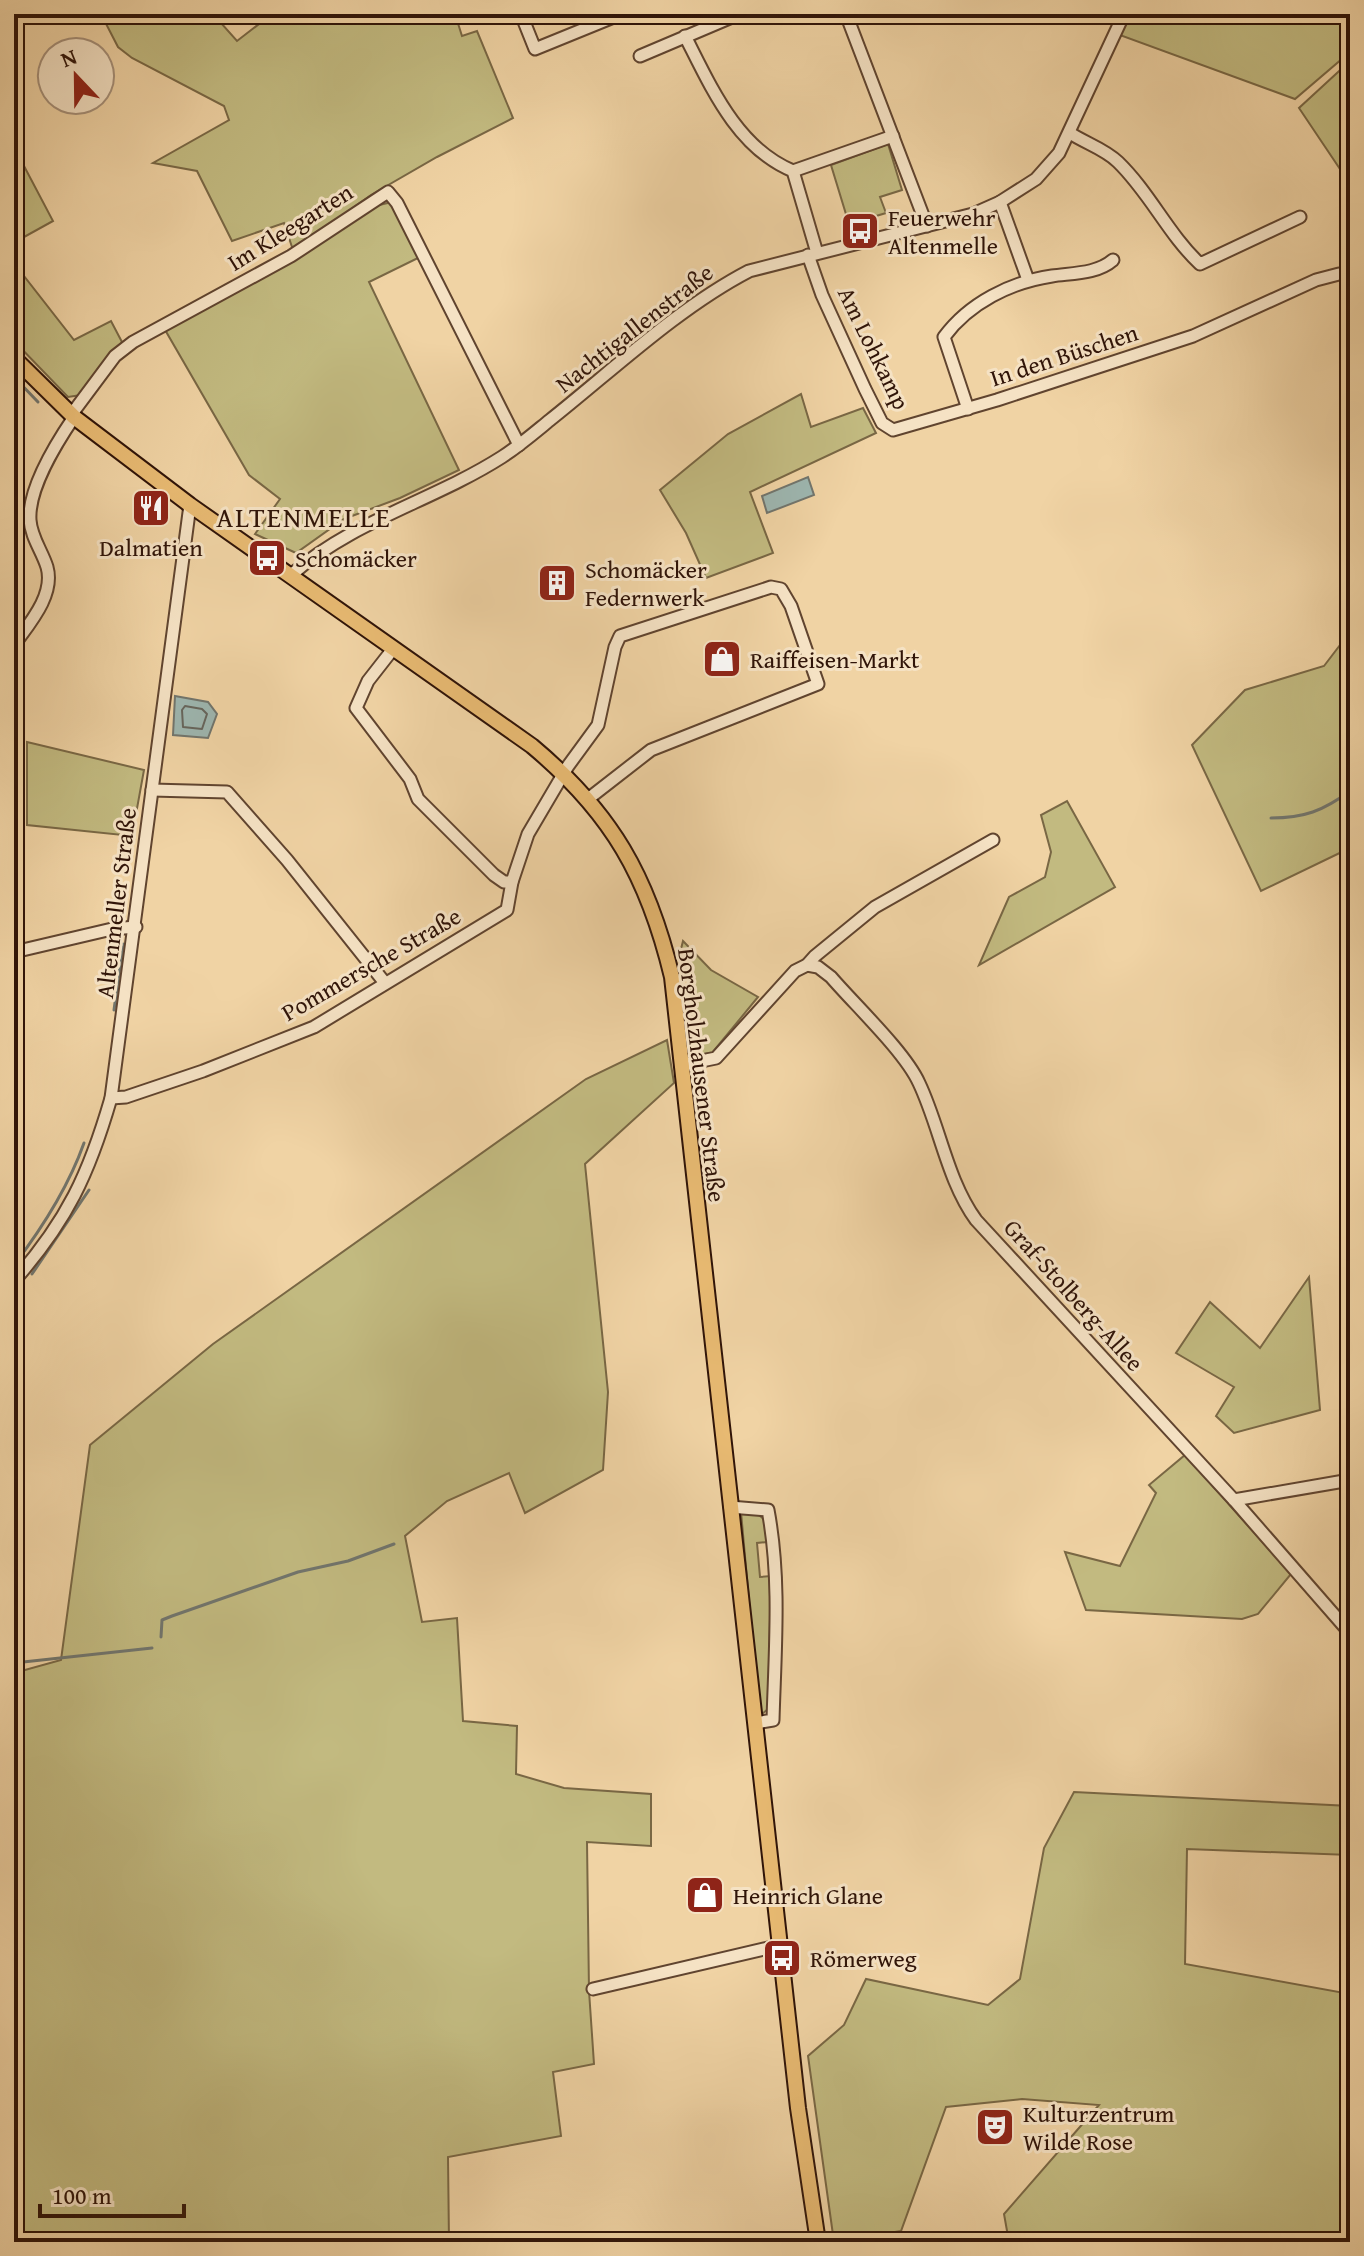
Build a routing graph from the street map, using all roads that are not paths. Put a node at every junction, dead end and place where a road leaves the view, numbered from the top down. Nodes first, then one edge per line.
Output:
1 (521, 14) edge
2 (621, 14) edge
3 (739, 14) edge
4 (846, 14) edge
5 (1124, 14) edge
6 (685, 36) junction
7 (640, 56) dead end
8 (1070, 133) junction
9 (893, 136) junction
10 (793, 171) junction
11 (1000, 202) junction
12 (1300, 217) dead end
13 (927, 226) junction
14 (813, 254) junction
15 (1113, 260) dead end
16 (1339, 274) dead end
17 (1028, 280) junction
18 (14, 358) edge
19 (968, 409) junction
20 (73, 416) junction
21 (519, 445) junction
22 (190, 505) junction
23 (291, 575) junction
24 (14, 645) edge
25 (393, 649) junction
26 (564, 773) junction
27 (152, 790) junction
28 (588, 799) junction
29 (993, 840) dead end
30 (512, 882) junction
31 (136, 927) junction
32 (14, 952) edge
33 (807, 965) junction
34 (385, 983) junction
35 (682, 1065) junction
36 (111, 1098) junction
37 (14, 1281) edge
38 (1350, 1480) edge
39 (1234, 1500) junction
40 (730, 1507) junction
41 (1350, 1633) edge
42 (756, 1723) junction
43 (781, 1945) junction
44 (593, 1989) dead end
45 (818, 2242) edge

1 - 2 street
3 - 6 street
4 - 9 street
5 - 8 street, Nachtigallenstraße
6 - 7 street
6 - 10 street
8 - 11 street, Nachtigallenstraße
8 - 12 street
9 - 10 street
9 - 13 street
10 - 14 street, Am Lohkamp
11 - 13 street, Nachtigallenstraße
11 - 17 street
13 - 14 street, Nachtigallenstraße
14 - 19 street, Am Lohkamp
14 - 21 street, Nachtigallenstraße
15 - 17 street, In den Büschen
16 - 19 street, In den Büschen
17 - 19 street, In den Büschen
18 - 20 main road, Borgholzhausener Straße
20 - 21 street, Im Kleegarten
20 - 22 main road, Borgholzhausener Straße
20 - 24 street
21 - 23 street, Nachtigallenstraße
22 - 23 main road, Borgholzhausener Straße
22 - 27 street, Altenmeller Straße
23 - 25 main road, Borgholzhausener Straße
25 - 26 main road, Borgholzhausener Straße
25 - 30 street
26 - 28 main road, Borgholzhausener Straße
26 - 28 street, Pommersche Straße
26 - 30 street, Pommersche Straße
27 - 31 street, Altenmeller Straße
27 - 34 street
28 - 35 main road, Borgholzhausener Straße
29 - 33 street
30 - 34 street, Pommersche Straße
31 - 32 street
31 - 36 street, Altenmeller Straße
33 - 35 street
33 - 39 street, Graf-Stolberg-Allee
34 - 36 street, Pommersche Straße
35 - 40 main road, Borgholzhausener Straße
36 - 37 street, Altenmeller Straße
38 - 39 street
39 - 41 street, Graf-Stolberg-Allee
40 - 42 main road, Borgholzhausener Straße
40 - 42 street
42 - 43 main road, Borgholzhausener Straße
43 - 44 street
43 - 45 main road, Borgholzhausener Straße

